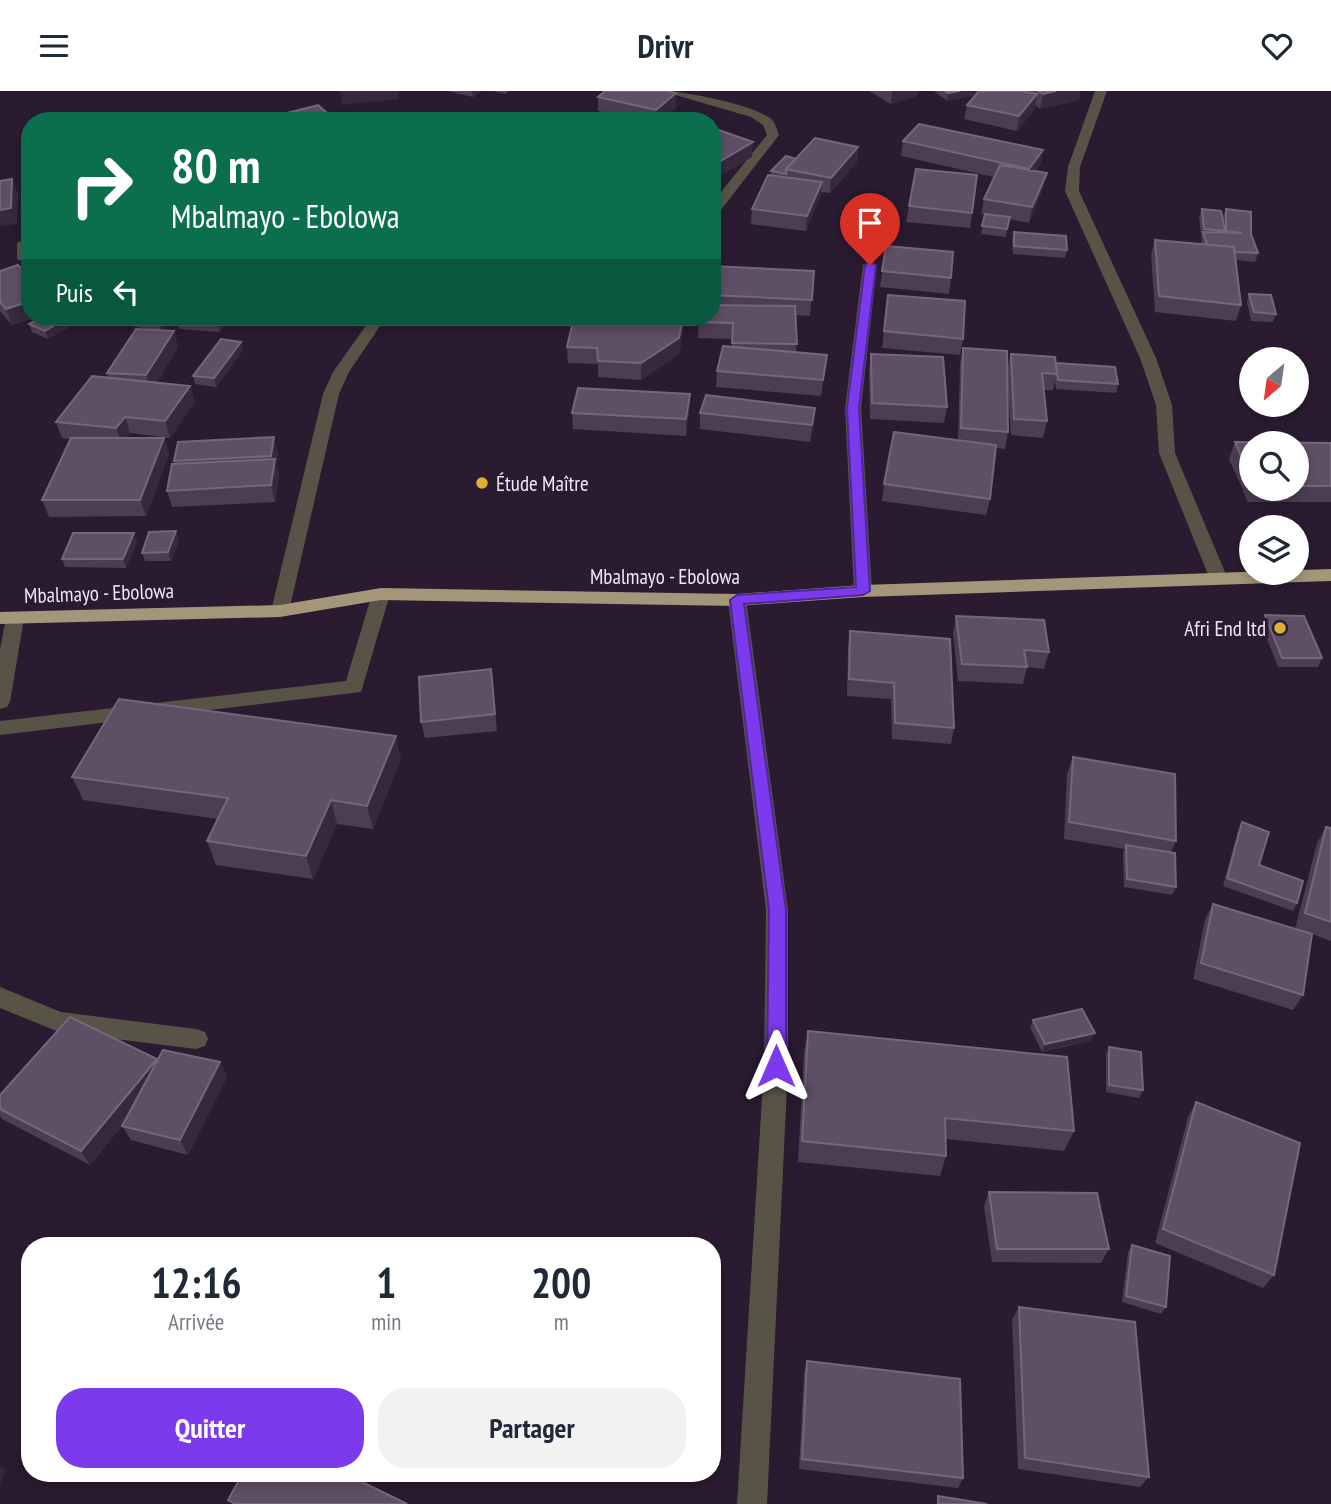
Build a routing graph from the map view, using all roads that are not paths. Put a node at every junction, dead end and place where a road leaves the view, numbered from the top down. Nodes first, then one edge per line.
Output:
1 (668, 91) edge
2 (1101, 91) edge
3 (721, 201) edge
4 (870, 265) dead end
5 (373, 326) edge
6 (1331, 575) edge
7 (1218, 577) junction
8 (863, 591) junction
9 (382, 594) junction
10 (737, 600) junction
11 (280, 611) junction
12 (7, 618) edge
13 (0, 702) edge
14 (0, 728) edge
15 (0, 997) edge
16 (196, 1039) dead end
17 (752, 1504) edge

1 - 3 street
2 - 7 street
4 - 8 street
5 - 11 street
6 - 7 highway, Mbalmayo - Ebolowa
7 - 8 highway, Mbalmayo - Ebolowa
8 - 10 highway, Mbalmayo - Ebolowa
9 - 10 highway, Mbalmayo - Ebolowa
9 - 11 highway, Mbalmayo - Ebolowa
9 - 14 street
10 - 17 street
11 - 12 highway, Mbalmayo - Ebolowa
12 - 13 street
15 - 16 street

